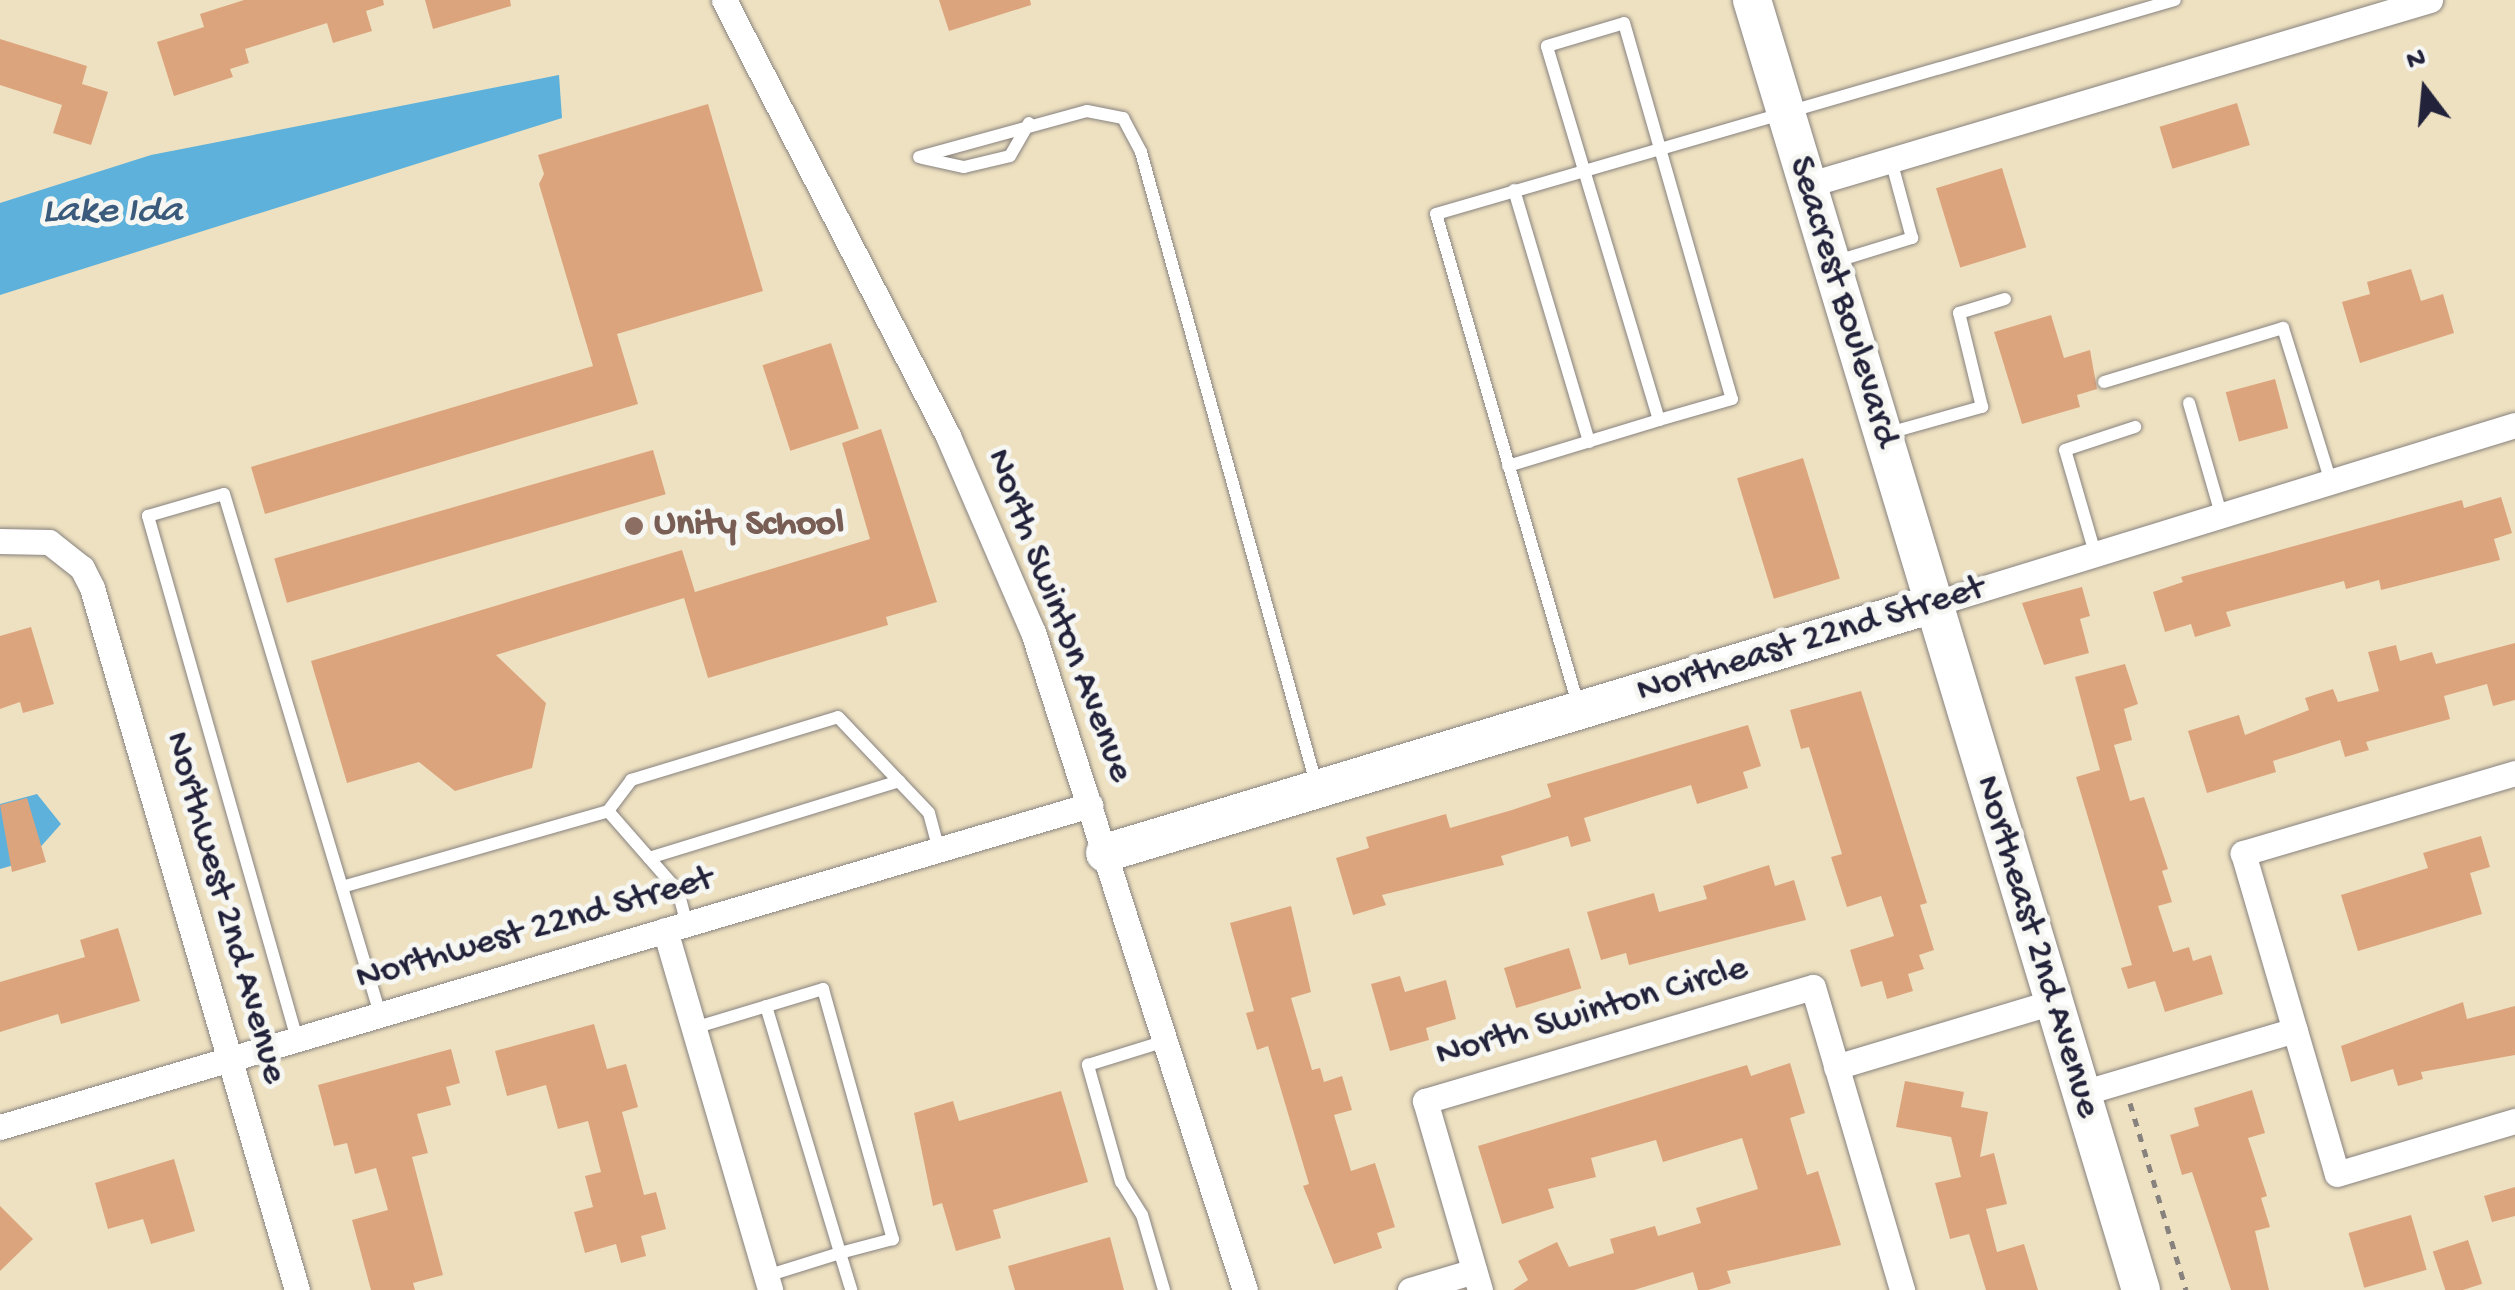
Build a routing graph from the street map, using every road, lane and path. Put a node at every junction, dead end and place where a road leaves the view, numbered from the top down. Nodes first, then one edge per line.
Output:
1 (724, 0) edge
2 (1752, 0) edge
3 (2175, 0) edge
4 (2430, 0) edge
5 (1785, 110) junction
6 (1029, 123) junction
7 (1659, 148) junction
8 (1890, 160) junction
9 (1586, 169) junction
10 (1807, 185) junction
11 (1514, 190) junction
12 (1830, 264) junction
13 (2005, 299) dead end
14 (2104, 382) dead end
15 (2189, 403) dead end
16 (1659, 420) junction
17 (2515, 424) edge
18 (2135, 428) dead end
19 (1882, 435) junction
20 (1590, 442) junction
21 (1508, 466) junction
22 (2330, 480) junction
23 (2221, 514) junction
24 (0, 542) edge
25 (2095, 553) junction
26 (1933, 604) junction
27 (1580, 710) junction
28 (2515, 774) edge
29 (899, 781) junction
30 (1318, 790) junction
31 (1090, 805) junction
32 (608, 810) junction
33 (940, 850) junction
34 (1105, 854) junction
35 (649, 858) junction
36 (342, 887) junction
37 (676, 927) junction
38 (2052, 1002) junction
39 (766, 1006) junction
40 (380, 1014) junction
41 (694, 1028) junction
42 (2296, 1030) junction
43 (297, 1039) junction
44 (1165, 1041) junction
45 (230, 1059) junction
46 (1836, 1067) junction
47 (2123, 1081) junction
48 (2080, 1094) junction
49 (2515, 1122) edge
50 (0, 1126) edge
51 (840, 1252) junction
52 (1477, 1281) edge
53 (768, 1283) edge
54 (298, 1290) edge
55 (851, 1290) edge
56 (1164, 1290) edge
57 (1246, 1290) edge
58 (1410, 1290) edge
59 (1902, 1290) edge
60 (2141, 1290) edge
61 (2186, 1290) edge

1 - 31 street, North Swinton Avenue
2 - 5 street, Seacrest Boulevard
3 - 5 lane
4 - 8 street
5 - 7 lane
5 - 10 street, Seacrest Boulevard
6 - 6 lane
6 - 30 lane
7 - 9 lane
7 - 9 lane
7 - 16 lane
8 - 10 street
8 - 12 lane
9 - 11 lane
9 - 16 lane
10 - 12 street, Seacrest Boulevard
11 - 20 lane
11 - 21 lane
12 - 19 street, Seacrest Boulevard
13 - 19 lane
14 - 22 lane
15 - 23 lane
16 - 20 lane
17 - 22 street, Northeast 22nd Street
18 - 25 lane
19 - 26 street, Seacrest Boulevard
20 - 21 lane
21 - 27 lane
22 - 23 street, Northeast 22nd Street
23 - 25 street, Northeast 22nd Street
24 - 45 street, Northwest 2nd Avenue
25 - 26 street, Northeast 22nd Street
26 - 27 street, Northeast 22nd Street
26 - 38 street, Northeast 2nd Avenue
27 - 30 street, Northeast 22nd Street
28 - 42 street
29 - 32 lane
29 - 33 lane
29 - 35 lane
30 - 34 street, Northeast 22nd Street
31 - 33 street, Northwest 22nd Street
31 - 34 street, North Swinton Avenue
32 - 35 lane
32 - 36 lane
33 - 37 street, Northwest 22nd Street
34 - 44 street, North Swinton Avenue
35 - 37 lane
36 - 40 lane
36 - 43 lane
37 - 40 street, Northwest 22nd Street
37 - 41 street
38 - 46 street
38 - 48 street, Northeast 2nd Avenue
39 - 41 lane
39 - 51 lane
39 - 51 lane
40 - 43 street, Northwest 22nd Street
41 - 53 street
42 - 47 street
42 - 49 street
43 - 45 street, Northwest 22nd Street
44 - 56 lane
44 - 57 street, North Swinton Avenue
45 - 50 street, Northwest 22nd Street
45 - 54 street, Northwest 2nd Avenue
46 - 52 street, North Swinton Circle
46 - 59 street
47 - 48 street
47 - 61 path
48 - 60 street, Northeast 2nd Avenue
51 - 53 lane
51 - 55 lane
52 - 58 street

